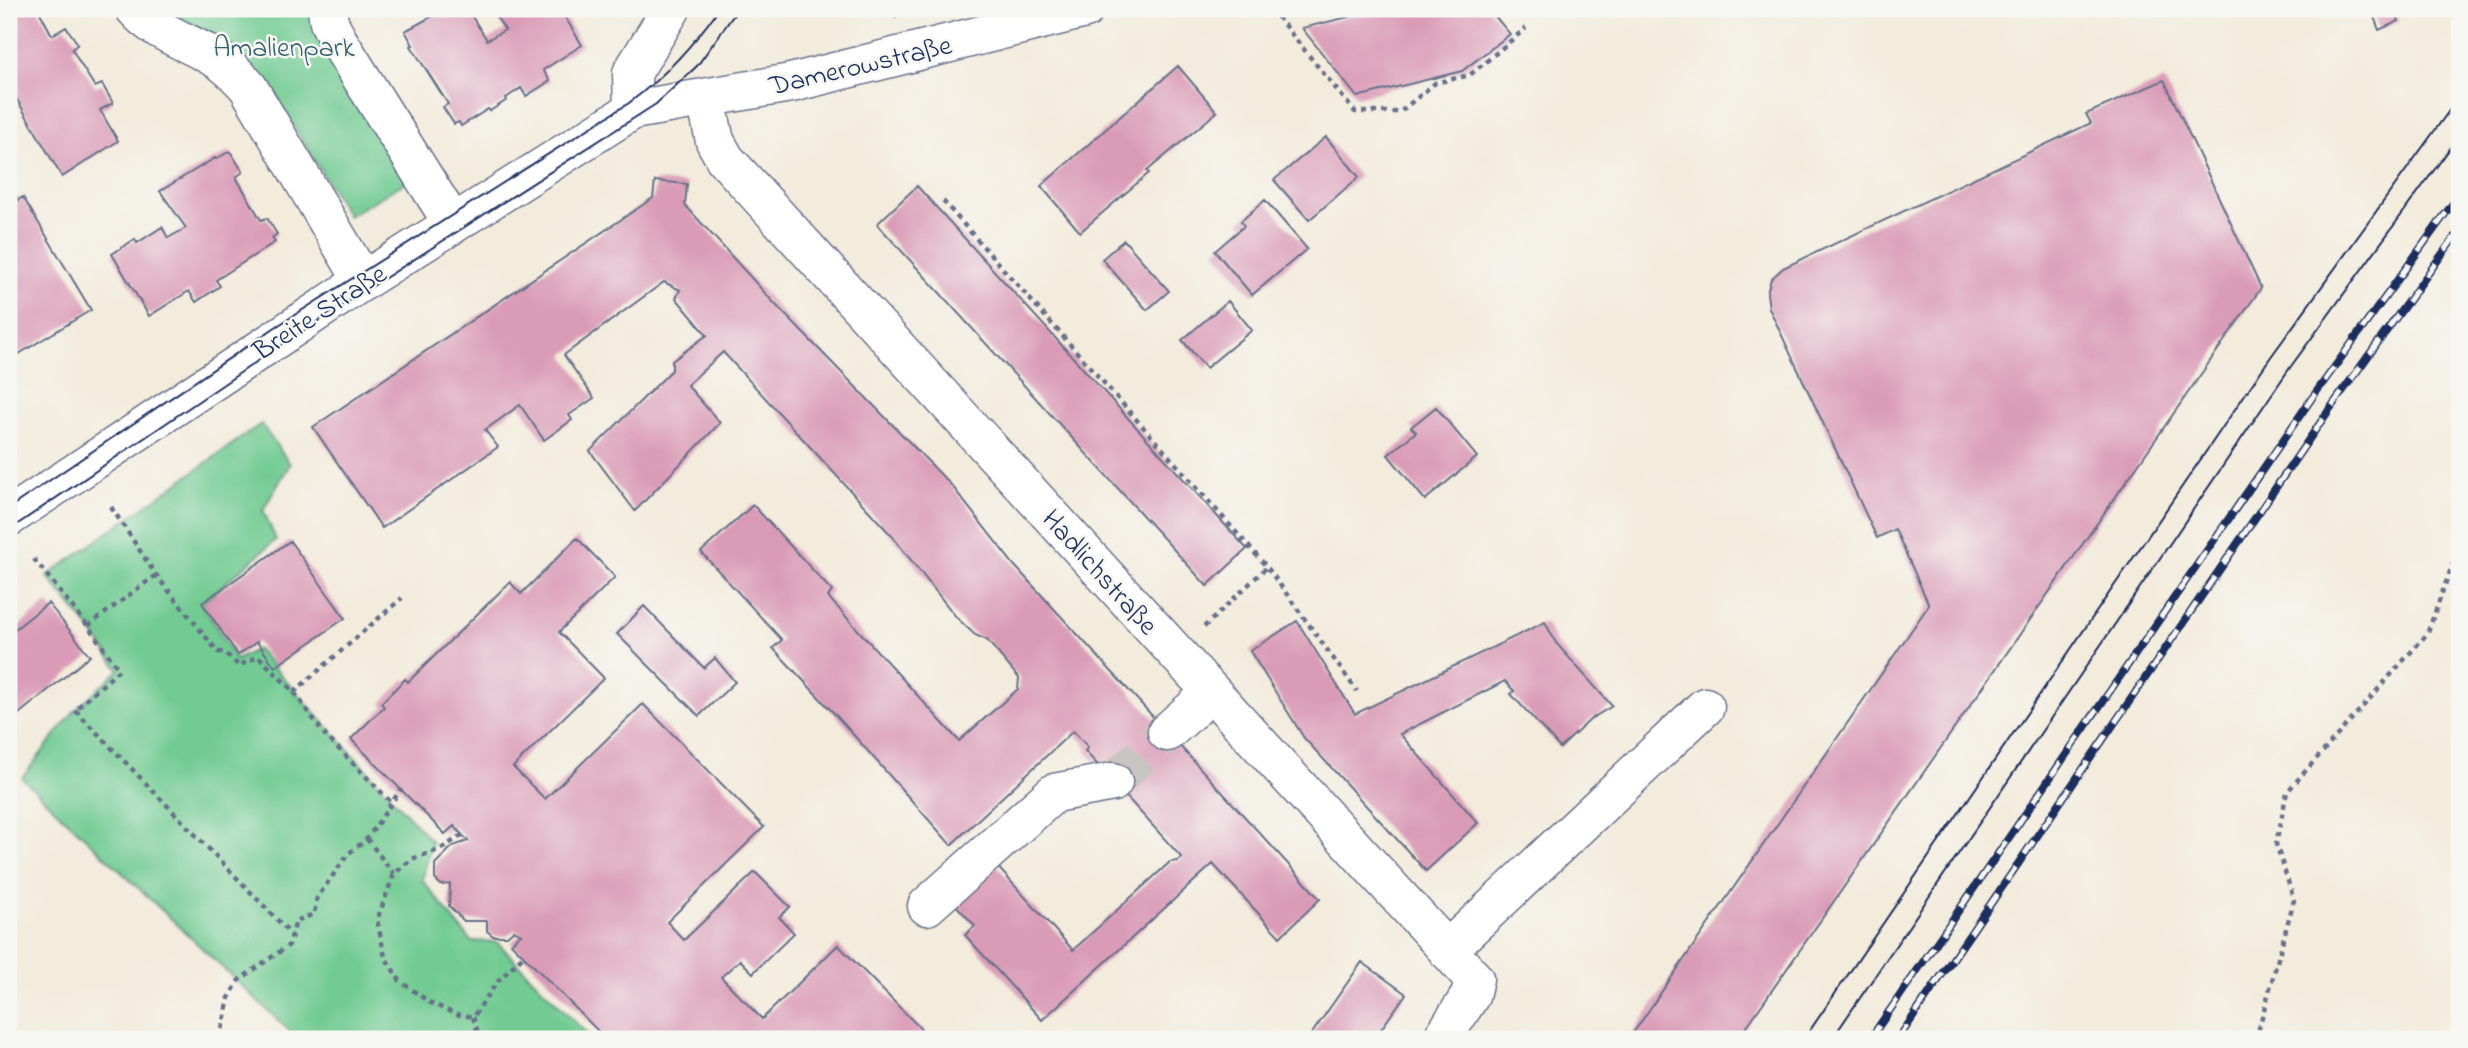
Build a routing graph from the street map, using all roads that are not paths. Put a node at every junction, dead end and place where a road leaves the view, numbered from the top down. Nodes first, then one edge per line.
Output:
1 (135, 9) edge
2 (327, 9) edge
3 (671, 9) edge
4 (1085, 9) edge
5 (706, 99) junction
6 (633, 110) junction
7 (453, 224) junction
8 (363, 281) junction
9 (9, 517) edge
10 (1212, 693) junction
11 (1704, 707) dead end
12 (1167, 732) tunnel mouth
13 (1113, 782) tunnel mouth
14 (927, 906) dead end
15 (1447, 950) junction
16 (1442, 1039) edge

1 - 8 street
2 - 7 street
3 - 6 street
4 - 5 street, Damerowstraße
5 - 6 street, Damerowstraße
5 - 10 street, Hadlichstraße
6 - 7 street, Breite Straße
7 - 8 street, Breite Straße
8 - 9 street, Breite Straße
10 - 12 street
10 - 15 street, Hadlichstraße
11 - 15 street
13 - 14 street
15 - 16 street, Hadlichstraße

